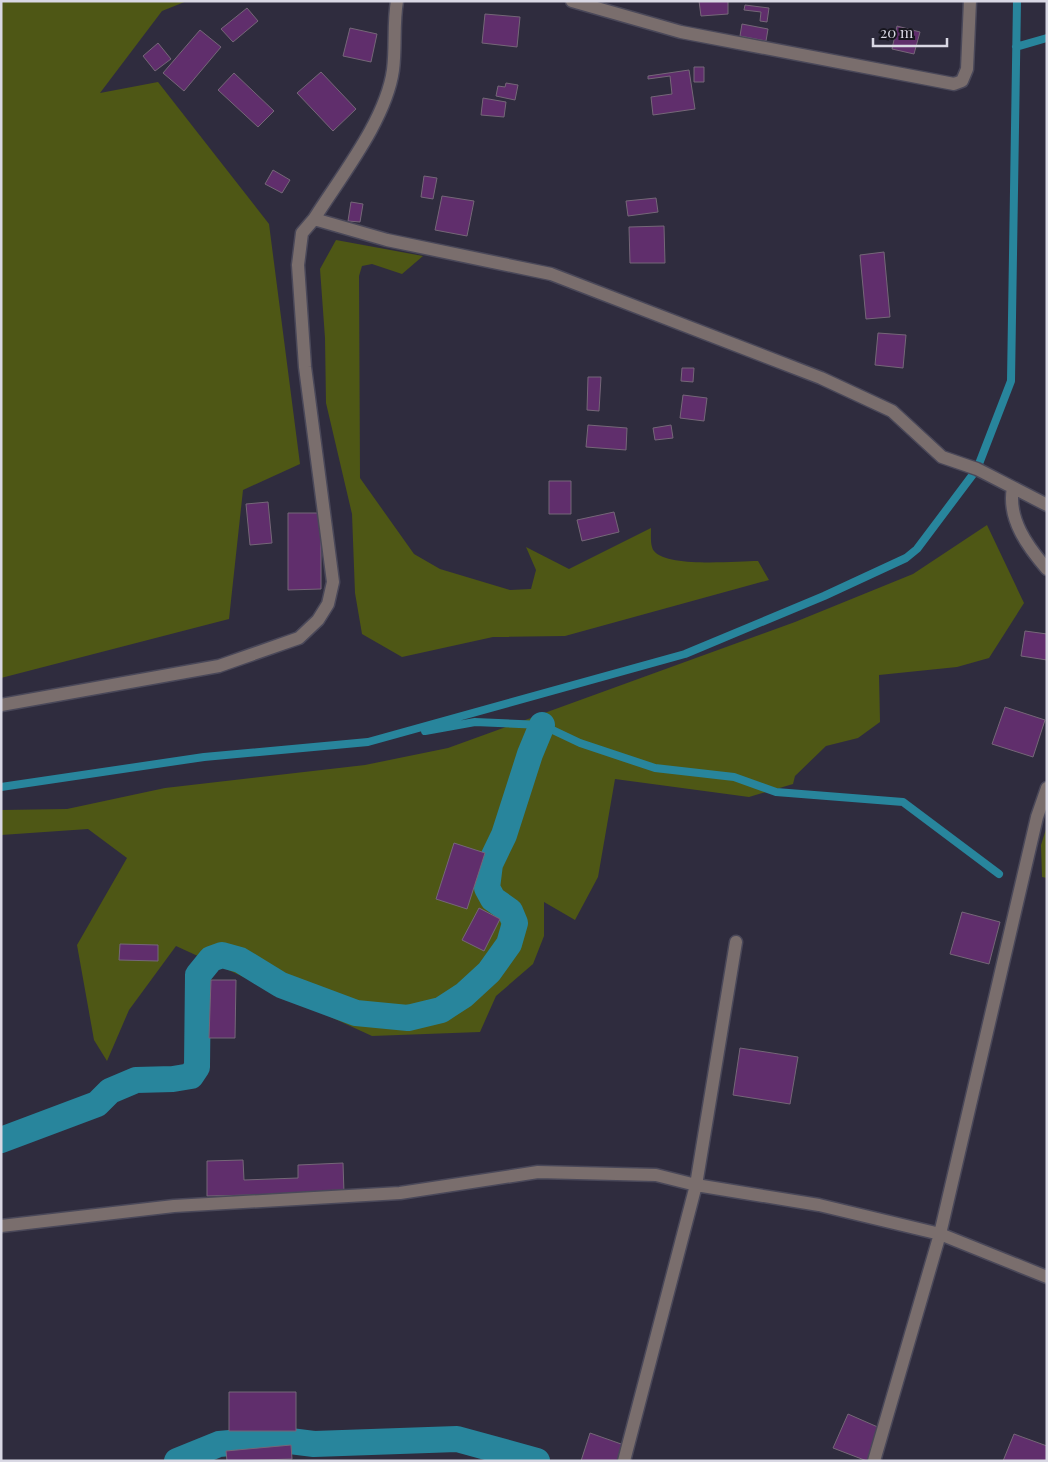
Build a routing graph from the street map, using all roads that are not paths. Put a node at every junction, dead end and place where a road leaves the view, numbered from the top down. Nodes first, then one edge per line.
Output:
1 (397, 1) edge
2 (572, 1) edge
3 (970, 1) edge
4 (314, 219) junction
5 (1013, 488) junction
6 (1047, 505) edge
7 (1047, 569) edge
8 (1, 705) edge
9 (1047, 788) edge
10 (736, 942) dead end
11 (696, 1185) junction
12 (1, 1226) edge
13 (940, 1234) junction
14 (1047, 1277) edge
15 (624, 1461) edge
16 (874, 1461) edge

1 - 4 street
2 - 3 street
4 - 5 street
4 - 8 street
5 - 6 street
5 - 7 street
9 - 13 street
10 - 11 street
11 - 12 street
11 - 13 street
11 - 15 street
13 - 14 street
13 - 16 street

